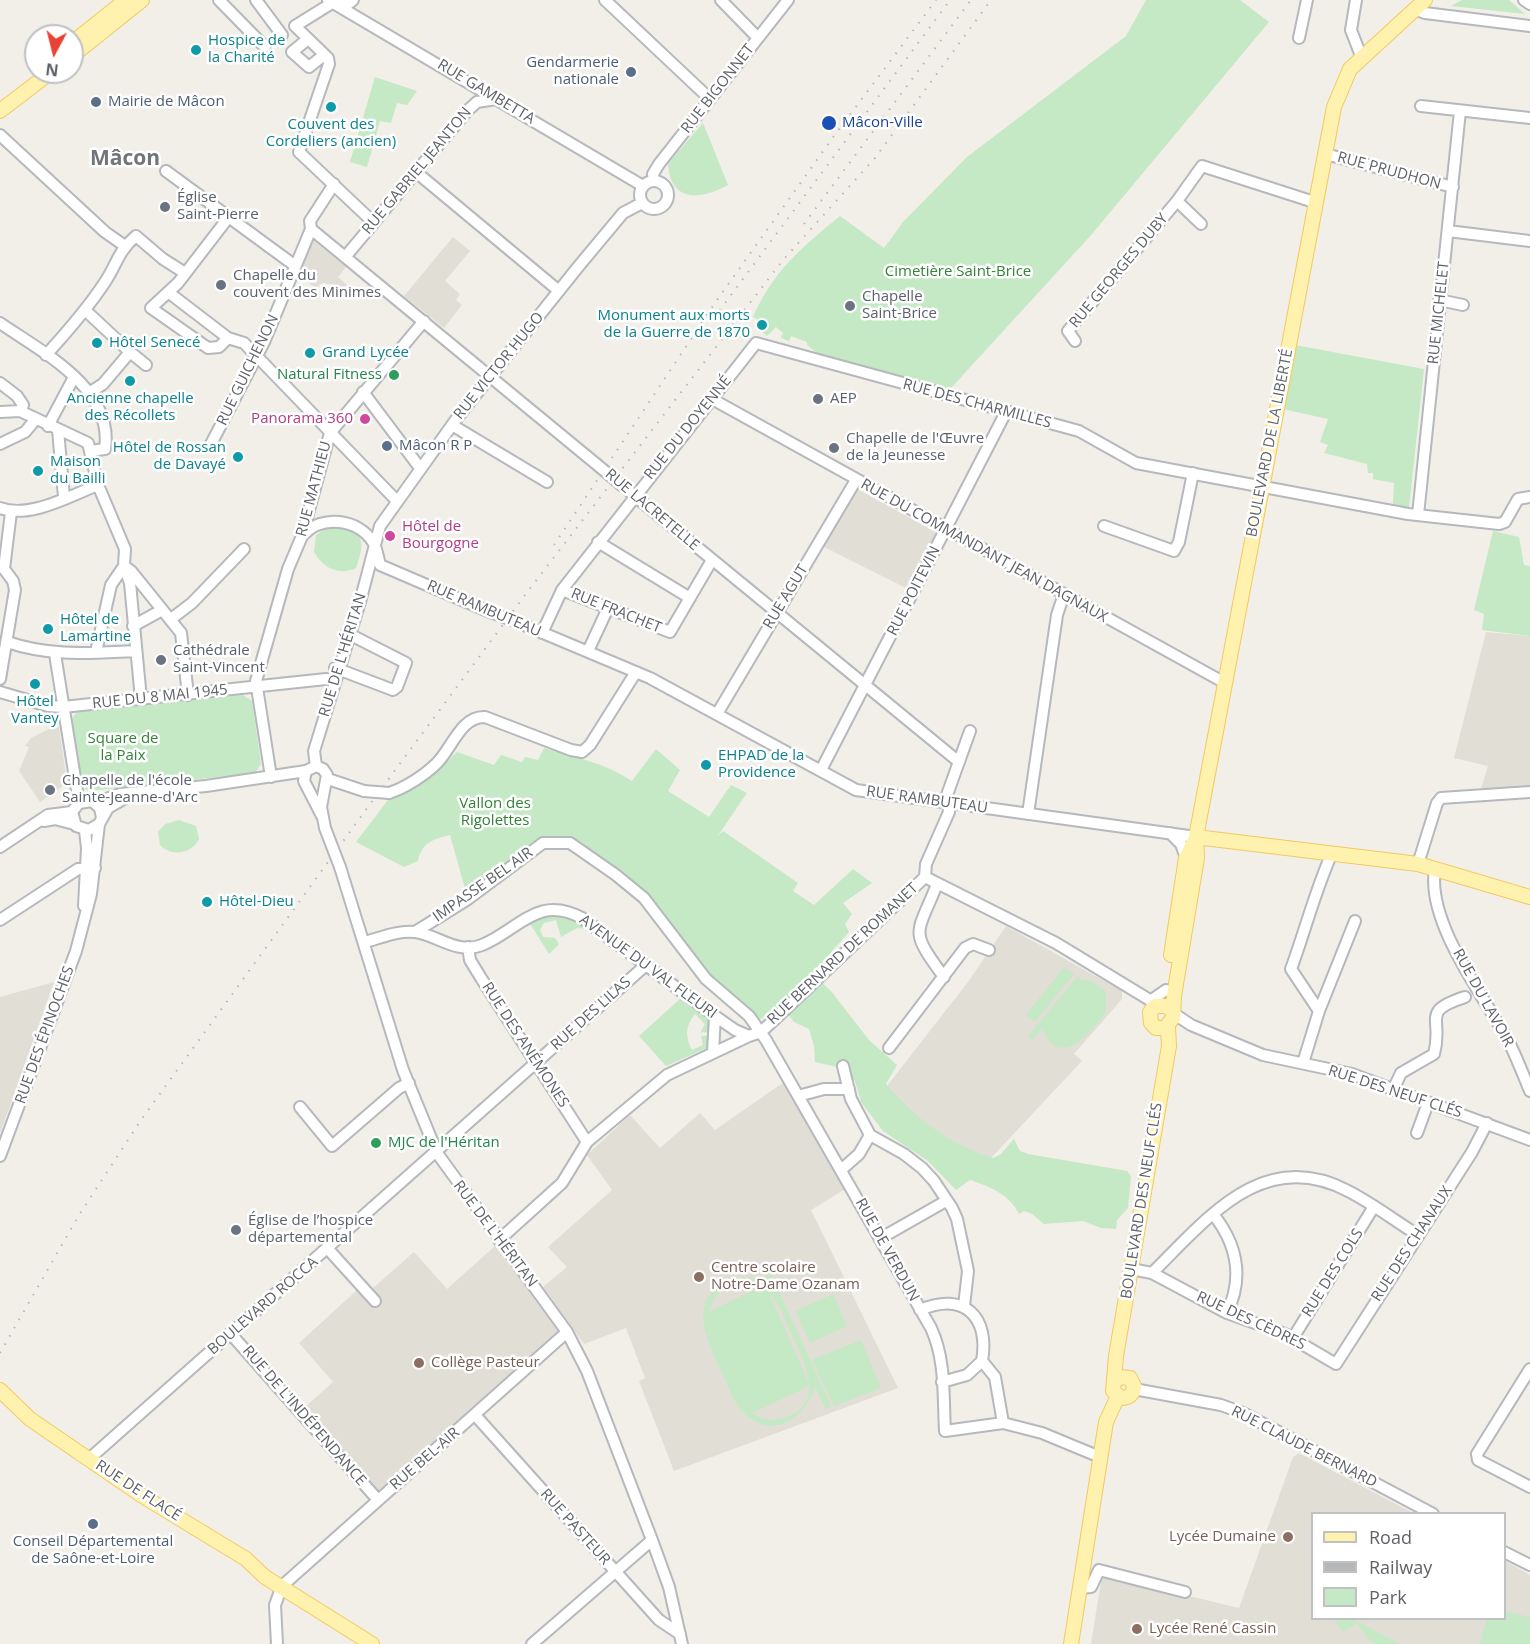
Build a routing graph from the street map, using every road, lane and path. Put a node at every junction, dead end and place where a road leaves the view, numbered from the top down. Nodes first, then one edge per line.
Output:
1 (126, 0) edge
2 (142, 0) edge
3 (219, 0) edge
4 (256, 0) edge
5 (354, 0) edge
6 (605, 0) edge
7 (721, 0) edge
8 (788, 0) edge
9 (1307, 0) edge
10 (1356, 0) edge
11 (1524, 0) edge
12 (329, 1) edge
13 (1425, 3) edge
14 (1530, 4) edge
15 (356, 15) junction
16 (1530, 26) edge
17 (84, 33) edge
18 (282, 35) dead end
19 (758, 38) junction
20 (1299, 38) dead end
21 (308, 39) junction
22 (84, 46) edge
23 (265, 47) dead end
24 (324, 54) junction
25 (1361, 56) junction
26 (24, 81) edge
27 (35, 84) edge
28 (496, 99) junction
29 (710, 99) junction
30 (0, 100) edge
31 (1421, 106) dead end
32 (0, 111) edge
33 (1460, 111) junction
34 (1530, 118) edge
35 (0, 135) edge
36 (1325, 154) junction
37 (166, 171) dead end
38 (416, 172) junction
39 (654, 181) junction
40 (334, 184) junction
41 (643, 186) junction
42 (1453, 187) junction
43 (1177, 201) junction
44 (1314, 202) junction
45 (642, 203) junction
46 (228, 218) junction
47 (373, 222) junction
48 (1202, 224) dead end
49 (311, 229) junction
50 (1448, 231) junction
51 (1530, 241) edge
52 (125, 246) junction
53 (346, 256) junction
54 (294, 265) junction
55 (185, 273) junction
56 (559, 291) junction
57 (168, 292) junction
58 (1439, 300) junction
59 (1462, 305) dead end
60 (85, 310) junction
61 (424, 321) junction
62 (0, 323) edge
63 (228, 338) junction
64 (1076, 341) dead end
65 (756, 343) joint
66 (130, 352) junction
67 (46, 355) junction
68 (256, 356) junction
69 (146, 365) dead end
70 (491, 376) junction
71 (74, 377) junction
72 (0, 383) edge
73 (363, 392) junction
74 (89, 393) junction
75 (712, 399) junction
76 (20, 411) junction
77 (0, 412) edge
78 (1006, 412) junction
79 (35, 420) junction
80 (452, 425) junction
81 (53, 428) junction
82 (330, 433) junction
83 (0, 444) edge
84 (211, 444) dead end
85 (90, 451) junction
86 (420, 468) junction
87 (1193, 473) junction
88 (856, 480) junction
89 (547, 482) dead end
90 (98, 485) junction
91 (1262, 486) junction
92 (635, 495) junction
93 (64, 497) junction
94 (1530, 497) edge
95 (396, 500) junction
96 (0, 508) edge
97 (11, 512) junction
98 (1418, 515) junction
99 (1104, 526) dead end
100 (945, 530) junction
101 (302, 536) junction
102 (598, 542) junction
103 (375, 544) junction
104 (244, 549) dead end
105 (300, 556) dead end
106 (712, 560) junction
107 (124, 566) junction
108 (2, 569) edge
109 (562, 590) junction
110 (1064, 594) junction
111 (690, 598) junction
112 (608, 608) junction
113 (162, 610) junction
114 (778, 612) junction
115 (171, 619) junction
116 (134, 626) junction
117 (348, 633) junction
118 (542, 633) junction
119 (7, 642) junction
120 (136, 651) junction
121 (588, 651) junction
122 (96, 652) junction
123 (55, 654) junction
124 (636, 672) junction
125 (337, 673) junction
126 (0, 679) edge
127 (1225, 683) junction
128 (866, 684) junction
129 (257, 686) junction
130 (0, 692) edge
131 (188, 695) junction
132 (141, 699) junction
133 (63, 707) junction
134 (717, 714) junction
135 (970, 731) dead end
136 (959, 762) junction
137 (821, 770) junction
138 (273, 777) junction
139 (309, 777) junction
140 (326, 783) junction
141 (1530, 792) edge
142 (136, 793) junction
143 (95, 803) junction
144 (949, 803) junction
145 (75, 807) junction
146 (1028, 814) junction
147 (100, 821) junction
148 (324, 822) junction
149 (35, 823) junction
150 (74, 824) junction
151 (85, 831) junction
152 (1170, 833) junction
153 (1196, 837) junction
154 (1220, 840) junction
155 (0, 847) edge
156 (1332, 853) junction
157 (1191, 858) junction
158 (1418, 864) junction
159 (90, 868) junction
160 (1435, 869) junction
161 (925, 877) junction
162 (937, 884) junction
163 (1530, 897) edge
164 (0, 920) edge
165 (1355, 921) dead end
166 (415, 932) junction
167 (365, 942) junction
168 (468, 947) junction
169 (989, 950) dead end
170 (646, 965) junction
171 (944, 977) junction
172 (1465, 997) dead end
173 (1319, 1011) junction
174 (1160, 1012) junction
175 (715, 1016) junction
176 (761, 1032) junction
177 (749, 1036) junction
178 (889, 1048) dead end
179 (713, 1052) junction
180 (1303, 1063) junction
181 (536, 1064) junction
182 (843, 1066) dead end
183 (409, 1083) junction
184 (849, 1089) junction
185 (1393, 1090) junction
186 (1530, 1091) edge
187 (798, 1096) junction
188 (1428, 1103) junction
189 (300, 1107) dead end
190 (1487, 1123) junction
191 (1417, 1133) dead end
192 (870, 1135) junction
193 (1530, 1140) edge
194 (587, 1142) junction
195 (437, 1154) junction
196 (0, 1156) edge
197 (841, 1170) junction
198 (946, 1201) junction
199 (1373, 1208) junction
200 (1213, 1214) junction
201 (1418, 1234) junction
202 (881, 1238) junction
203 (499, 1240) junction
204 (328, 1249) junction
205 (1131, 1269) junction
206 (1152, 1273) junction
207 (375, 1301) dead end
208 (964, 1306) junction
209 (920, 1310) junction
210 (1227, 1313) junction
211 (567, 1332) junction
212 (230, 1333) junction
213 (1293, 1338) junction
214 (982, 1361) junction
215 (1336, 1364) joint
216 (1530, 1369) edge
217 (942, 1382) junction
218 (1126, 1382) junction
219 (0, 1390) edge
220 (475, 1415) junction
221 (1003, 1423) junction
222 (1101, 1457) junction
223 (90, 1459) junction
224 (1530, 1487) edge
225 (378, 1500) junction
226 (1429, 1512) edge
227 (652, 1540) junction
228 (1506, 1552) edge
229 (1530, 1565) edge
230 (614, 1571) junction
231 (282, 1586) junction
232 (1080, 1588) junction
233 (1185, 1592) dead end
234 (681, 1639) edge
235 (279, 1642) edge
236 (360, 1644) edge
237 (372, 1644) edge
238 (532, 1644) edge
239 (1071, 1644) edge

1 - 17 main road
2 - 22 main road
3 - 23 street
4 - 18 street
5 - 12 street
5 - 15 street
6 - 29 street
7 - 19 street
8 - 19 street, RUE BIGONNET
9 - 20 street
10 - 25 street
11 - 14 street
12 - 15 street, RUE GAMBETTA
12 - 21 street
13 - 16 street
13 - 25 main road, BOULEVARD DE LA LIBERTÉ
15 - 28 street, RUE GAMBETTA
19 - 29 street, RUE BIGONNET
21 - 24 street
21 - 24 street
24 - 40 street
25 - 36 main road, BOULEVARD DE LA LIBERTÉ
26 - 30 main road
27 - 32 main road
28 - 38 street, RUE GABRIEL JEANTON
28 - 41 street, RUE GAMBETTA
29 - 39 street, RUE BIGONNET
31 - 33 street
33 - 34 street
33 - 42 street, RUE MICHELET
35 - 52 street
36 - 42 street, RUE PRUDHON
36 - 44 main road, BOULEVARD DE LA LIBERTÉ
37 - 46 street
38 - 47 street, RUE GABRIEL JEANTON
38 - 56 street
39 - 41 street
39 - 45 street
40 - 47 street
40 - 49 street, RUE GUICHENON
41 - 45 street
42 - 50 street, RUE MICHELET
43 - 44 street, RUE GEORGES DUBY
43 - 48 street, RUE GEORGES DUBY
43 - 64 street, RUE GEORGES DUBY
44 - 91 main road, BOULEVARD DE LA LIBERTÉ
45 - 56 street, RUE VICTOR HUGO
46 - 54 street
46 - 55 street
47 - 53 street, RUE GABRIEL JEANTON
49 - 53 street, RUE LACRETELLE
49 - 54 street, RUE GUICHENON
50 - 51 street
50 - 58 street, RUE MICHELET
52 - 55 street
52 - 60 street
53 - 61 street, RUE LACRETELLE
54 - 68 street, RUE GUICHENON
55 - 57 street
56 - 70 street, RUE VICTOR HUGO
57 - 63 street
57 - 63 street
58 - 59 street
58 - 98 street, RUE MICHELET
60 - 66 street
60 - 67 street
61 - 70 street, RUE LACRETELLE
61 - 73 street, RUE MATHIEU
62 - 67 street
63 - 68 street
65 - 75 street, RUE DU DOYENNÉ
65 - 78 street, RUE DES CHARMILLES
66 - 69 street
66 - 74 street
67 - 71 street
68 - 82 street
68 - 84 street, RUE GUICHENON
70 - 80 street, RUE VICTOR HUGO
70 - 92 street, RUE LACRETELLE, bridge
71 - 74 street
71 - 81 street
72 - 76 street
73 - 82 street, RUE MATHIEU
73 - 86 street
74 - 85 street
75 - 88 street, RUE DU COMMANDANT JEAN DAGNAUX
75 - 92 street, RUE DU DOYENNÉ
76 - 77 street
76 - 79 street
78 - 87 street, RUE DES CHARMILLES
78 - 100 street, RUE POITEVIN
79 - 81 street
79 - 83 street
80 - 86 street, RUE VICTOR HUGO
80 - 89 street
81 - 85 street
81 - 93 street
82 - 95 street
82 - 101 street, RUE MATHIEU
85 - 90 street
86 - 95 street, RUE VICTOR HUGO
87 - 91 street, RUE DES CHARMILLES
87 - 99 street
88 - 100 street, RUE DU COMMANDANT JEAN DAGNAUX
88 - 114 street, RUE AGUT
90 - 93 street
90 - 107 street
91 - 98 street, RUE DES CHARMILLES
91 - 127 main road, BOULEVARD DE LA LIBERTÉ
92 - 102 street, RUE DU DOYENNÉ
92 - 106 street, RUE LACRETELLE
93 - 97 street
94 - 98 street, RUE DES CHARMILLES
95 - 103 street, RUE VICTOR HUGO
96 - 97 street
97 - 108 street
100 - 110 street, RUE DU COMMANDANT JEAN DAGNAUX
100 - 128 street, RUE POITEVIN
101 - 103 street
101 - 105 street
101 - 129 street, RUE MATHIEU
102 - 109 street, RUE DU DOYENNÉ
102 - 111 street
103 - 117 street, RUE DE L'HÉRITAN
103 - 118 street, RUE RAMBUTEAU, bridge
104 - 115 street
106 - 111 street
106 - 114 street, RUE LACRETELLE
107 - 113 street
107 - 116 street
107 - 122 street
108 - 119 street
109 - 112 street, RUE FRACHET
109 - 118 street, RUE DU DOYENNÉ
110 - 127 street, RUE DU COMMANDANT JEAN DAGNAUX
110 - 146 street
111 - 112 street, RUE FRACHET
112 - 121 street
113 - 115 street
113 - 116 street
114 - 128 street, RUE LACRETELLE
114 - 134 street, RUE AGUT
115 - 131 street
116 - 120 street
117 - 125 street, RUE DE L'HÉRITAN
117 - 125 street
118 - 121 street, RUE RAMBUTEAU
119 - 123 street
119 - 126 street
120 - 122 street
120 - 132 street
121 - 124 street, RUE RAMBUTEAU
122 - 123 street
123 - 133 street
124 - 134 street, RUE RAMBUTEAU
124 - 140 street, bridge
125 - 129 street, RUE DU 8 MAI 1945
125 - 139 street, RUE DE L'HÉRITAN
127 - 153 main road, BOULEVARD DE LA LIBERTÉ
128 - 136 street, RUE LACRETELLE
128 - 137 street, RUE POITEVIN
129 - 131 street, RUE DU 8 MAI 1945
129 - 138 street
130 - 133 street, RUE DU 8 MAI 1945
131 - 132 street, RUE DU 8 MAI 1945
132 - 133 street, RUE DU 8 MAI 1945
133 - 145 street
134 - 137 street, RUE RAMBUTEAU
135 - 136 street
136 - 144 street
137 - 144 street, RUE RAMBUTEAU
138 - 139 street
138 - 142 street
139 - 140 street
139 - 140 street
139 - 148 street, RUE DE L'HÉRITAN
140 - 148 street, RUE DE L'HÉRITAN
141 - 158 street
142 - 143 street
142 - 147 street
143 - 145 street
143 - 147 street
144 - 146 street, RUE RAMBUTEAU
144 - 161 street
145 - 149 street
145 - 150 street
146 - 152 street, RUE RAMBUTEAU
147 - 151 street
147 - 159 street, RUE DES ÉPINOCHES
148 - 167 street, RUE DE L'HÉRITAN, bridge
149 - 150 street
149 - 155 street
150 - 151 street
151 - 159 street, RUE DES ÉPINOCHES
152 - 153 street, RUE RAMBUTEAU
152 - 157 street
153 - 154 main road, RUE RAMBUTEAU
153 - 157 main road, BOULEVARD DES NEUF CLÉS
154 - 156 main road, RUE RAMBUTEAU
154 - 157 main road
156 - 158 main road, RUE RAMBUTEAU
156 - 173 street
157 - 174 main road, BOULEVARD DES NEUF CLÉS
157 - 174 main road, BOULEVARD DES NEUF CLÉS
158 - 160 main road, RUE RAMBUTEAU
159 - 164 street
159 - 196 street, RUE DES ÉPINOCHES
160 - 163 main road, RUE RAMBUTEAU
160 - 186 street, RUE DU LAVOIR
161 - 162 street, RUE DES NEUF CLÉS
161 - 176 street, RUE BERNARD DE ROMANET
162 - 171 street
162 - 174 street, RUE DES NEUF CLÉS
165 - 173 street
166 - 167 street
166 - 168 street
166 - 176 street, IMPASSE BEL AIR
167 - 183 street, RUE DE L'HÉRITAN
168 - 170 street, AVENUE DU VAL FLEURI
168 - 181 street, RUE DES ANÉMONES
169 - 171 street
170 - 175 street, AVENUE DU VAL FLEURI
170 - 181 street, RUE DES LILAS
171 - 178 street
172 - 185 street
173 - 180 street
174 - 180 street, RUE DES NEUF CLÉS
174 - 205 main road, BOULEVARD DES NEUF CLÉS
175 - 177 street, AVENUE DU VAL FLEURI
175 - 179 street
176 - 177 street
176 - 187 street, RUE DE VERDUN
177 - 179 street
179 - 194 street
180 - 185 street, RUE DES NEUF CLÉS
181 - 194 street, RUE DES ANÉMONES
181 - 195 street, RUE DES LILAS
182 - 184 street
183 - 189 street
183 - 195 street, RUE DE L'HÉRITAN
184 - 187 street
184 - 192 street
185 - 188 street, RUE DES NEUF CLÉS
187 - 197 street, RUE DE VERDUN
188 - 190 street, RUE DES NEUF CLÉS
188 - 191 street
190 - 193 street, RUE DES NEUF CLÉS
190 - 201 street, RUE DES CHANAUX
192 - 197 street
192 - 198 street
194 - 203 street
195 - 203 street, RUE DE L'HÉRITAN
195 - 204 street, BOULEVARD ROCCA
197 - 202 street, RUE DE VERDUN
198 - 202 street
198 - 208 street
199 - 200 street
199 - 201 street
199 - 213 street, RUE DES COLS
200 - 206 street
200 - 210 street
201 - 215 street, RUE DES CHANAUX
202 - 209 street, RUE DE VERDUN
203 - 211 street, RUE DE L'HÉRITAN
204 - 207 street
204 - 212 street, BOULEVARD ROCCA
205 - 206 street, RUE DES CÈDRES
205 - 218 main road, BOULEVARD DES NEUF CLÉS
206 - 210 street, RUE DES CÈDRES
208 - 209 street
208 - 214 street
209 - 217 street, RUE DE VERDUN
210 - 213 street, RUE DES CÈDRES
211 - 220 street, RUE BEL-AIR
211 - 227 street, RUE DE L'HÉRITAN
212 - 223 street, BOULEVARD ROCCA
212 - 225 street, RUE DE L'INDÉPENDANCE
213 - 215 street, RUE DES CÈDRES
214 - 217 street
214 - 221 street
216 - 224 street
217 - 221 street, RUE DE VERDUN
218 - 222 main road
218 - 226 street, RUE CLAUDE BERNARD
219 - 223 main road, RUE DE FLACÉ
220 - 225 street, RUE BEL-AIR
220 - 230 street, RUE PASTEUR
221 - 222 street
222 - 232 main road
223 - 231 main road, RUE DE FLACÉ
225 - 231 street, RUE BEL-AIR
227 - 230 street
227 - 234 street, RUE DE L'HÉRITAN
228 - 229 street
230 - 234 street, RUE PASTEUR
230 - 238 street
231 - 235 street
231 - 236 main road, RUE DE FLACÉ
231 - 237 main road, RUE DE FLACÉ
232 - 233 street
232 - 239 main road

